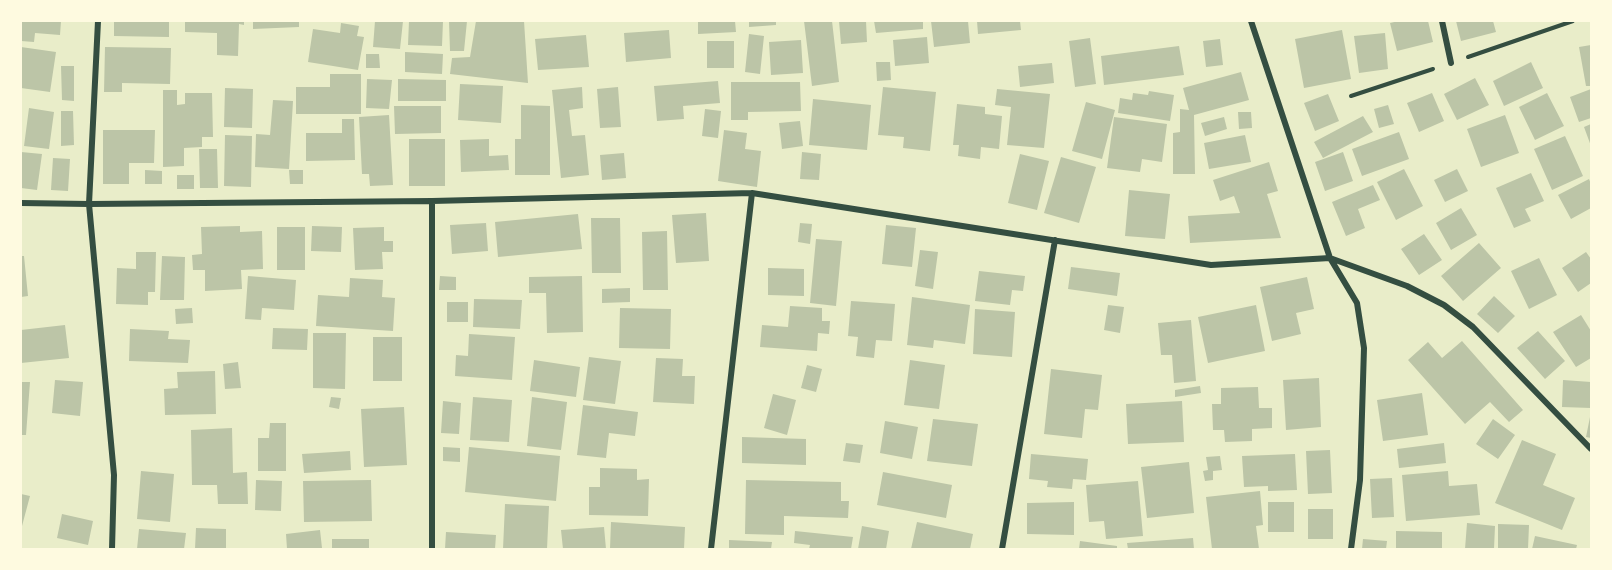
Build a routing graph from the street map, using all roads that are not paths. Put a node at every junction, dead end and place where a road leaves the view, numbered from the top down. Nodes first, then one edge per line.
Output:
1 (98, 21) edge
2 (1251, 21) edge
3 (1442, 21) edge
4 (1451, 63) dead end
5 (752, 193) junction
6 (432, 201) junction
7 (21, 203) edge
8 (89, 204) junction
9 (1055, 240) junction
10 (1330, 258) junction
11 (1591, 449) edge
12 (112, 549) edge
13 (432, 549) edge
14 (711, 549) edge
15 (1002, 549) edge
16 (1351, 549) edge

1 - 8 street
2 - 10 street
3 - 4 street
5 - 6 street
5 - 9 street
5 - 14 street
6 - 8 street
6 - 13 street
7 - 8 street
8 - 12 street
9 - 10 street
9 - 15 street
10 - 11 street
10 - 16 street

